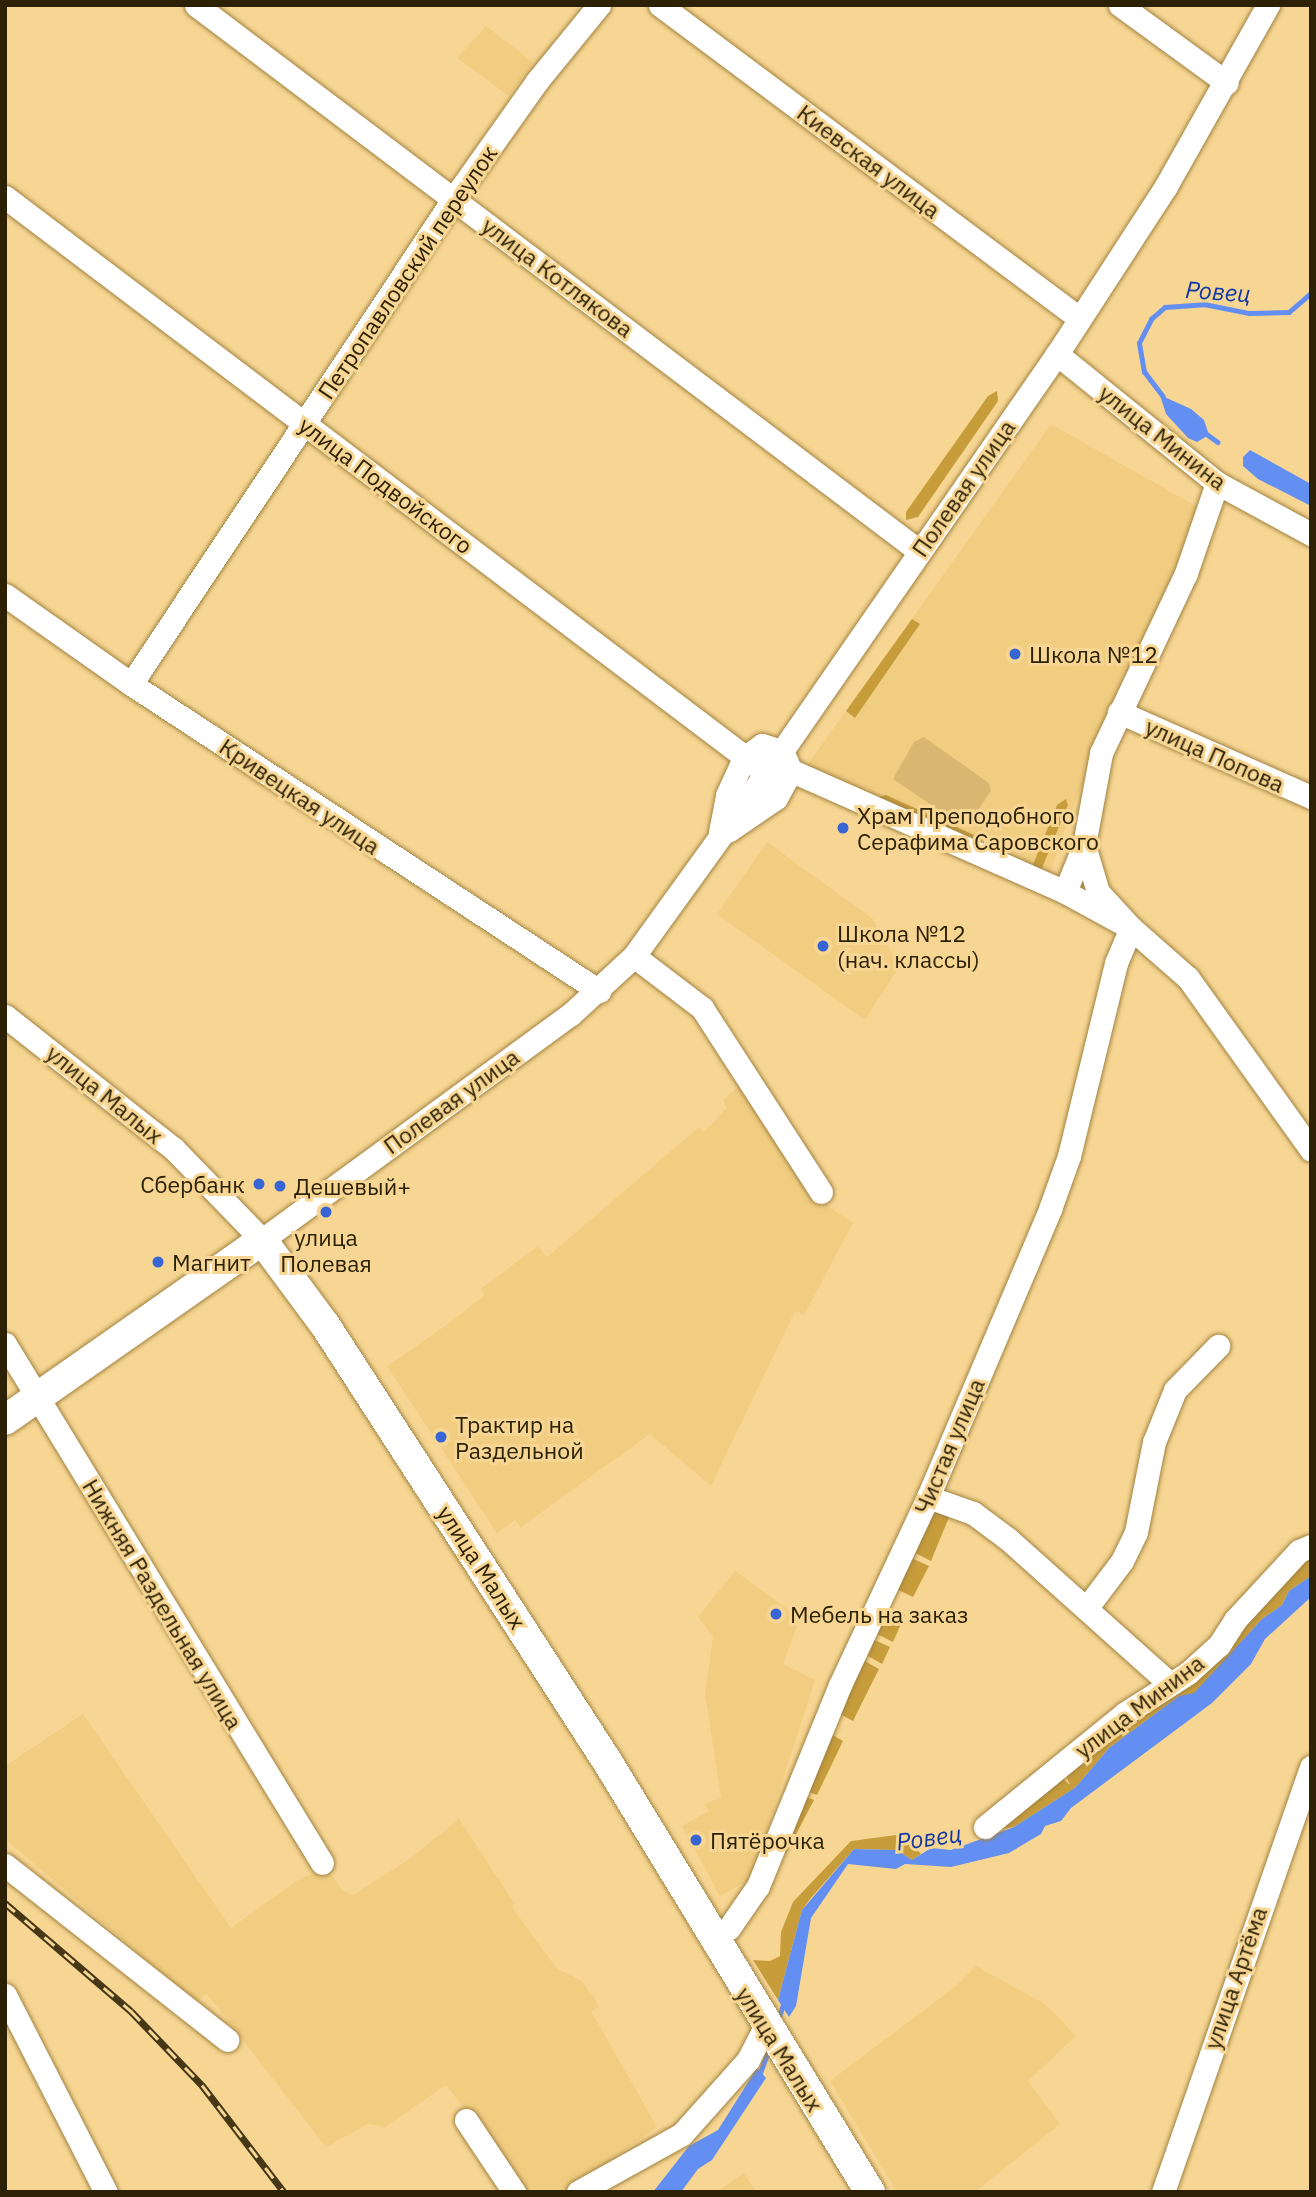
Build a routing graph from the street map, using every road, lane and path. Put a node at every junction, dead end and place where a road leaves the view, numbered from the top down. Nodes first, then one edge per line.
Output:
1 (196, 5) edge
2 (598, 5) edge
3 (660, 5) edge
4 (1120, 5) edge
5 (1268, 5) edge
6 (1227, 83) junction
7 (5, 197) edge
8 (454, 198) junction
9 (1079, 318) junction
10 (1057, 354) junction
11 (306, 424) junction
12 (1217, 483) junction
13 (1311, 534) edge
14 (919, 551) junction
15 (5, 595) edge
16 (131, 684) junction
17 (1119, 712) junction
18 (744, 758) junction
19 (778, 765) junction
20 (1311, 797) edge
21 (719, 839) junction
22 (1084, 845) junction
23 (1065, 892) junction
24 (1131, 928) junction
25 (634, 956) junction
26 (599, 991) junction
27 (5, 1016) edge
28 (1311, 1150) edge
29 (821, 1192) dead end
30 (262, 1240) junction
31 (5, 1344) edge
32 (1218, 1346) dead end
33 (37, 1398) junction
34 (5, 1420) edge
35 (928, 1497) junction
36 (1311, 1546) edge
37 (1088, 1606) junction
38 (1170, 1684) junction
39 (1311, 1767) edge
40 (1301, 1822) edge
41 (985, 1827) dead end
42 (322, 1863) dead end
43 (5, 1865) edge
44 (713, 1939) junction
45 (5, 1995) edge
46 (765, 2025) junction
47 (227, 2039) dead end
48 (466, 2120) dead end
49 (106, 2192) edge
50 (514, 2192) edge
51 (578, 2192) edge
52 (870, 2192) edge
53 (1163, 2192) edge

1 - 8 street, улица Котлякова
2 - 8 street, Петропавловский переулок
3 - 9 street, Киевская улица
4 - 6 street
5 - 6 street, Полевая улица
6 - 9 street, Полевая улица
7 - 11 street, улица Подвойского
8 - 11 street, Петропавловский переулок
8 - 14 street, улица Котлякова
9 - 10 street, Полевая улица
10 - 12 street, улица Минина
10 - 14 street, Полевая улица
11 - 16 street, Петропавловский переулок
11 - 18 street, улица Подвойского
12 - 13 street, улица Минина
12 - 17 street
14 - 19 street, Полевая улица
15 - 16 street, Кривецкая улица
16 - 26 street, Кривецкая улица
17 - 20 street, улица Попова
17 - 22 street
18 - 19 street, улица Подвойского
18 - 21 street
19 - 21 street, Полевая улица
19 - 23 street, улица Подвойского
21 - 25 street, Полевая улица
22 - 23 street
22 - 24 street
23 - 24 street, улица Подвойского
24 - 28 street
24 - 35 street, Чистая улица
25 - 26 street, Полевая улица
25 - 29 street
26 - 30 street, Полевая улица
27 - 30 street, улица Малых
30 - 33 main road
30 - 44 main road, улица Малых
31 - 33 street, Нижняя Раздельная улица
32 - 37 street
33 - 34 main road
33 - 42 street, Нижняя Раздельная улица
35 - 37 street
35 - 44 street, Чистая улица
36 - 38 street, улица Минина
37 - 38 street
38 - 41 street, улица Минина
39 - 40 street, улица Артёма
40 - 53 street, улица Артёма
43 - 47 street
44 - 46 main road, улица Малых
45 - 49 street
46 - 51 street
46 - 52 main road, улица Малых
48 - 50 street

